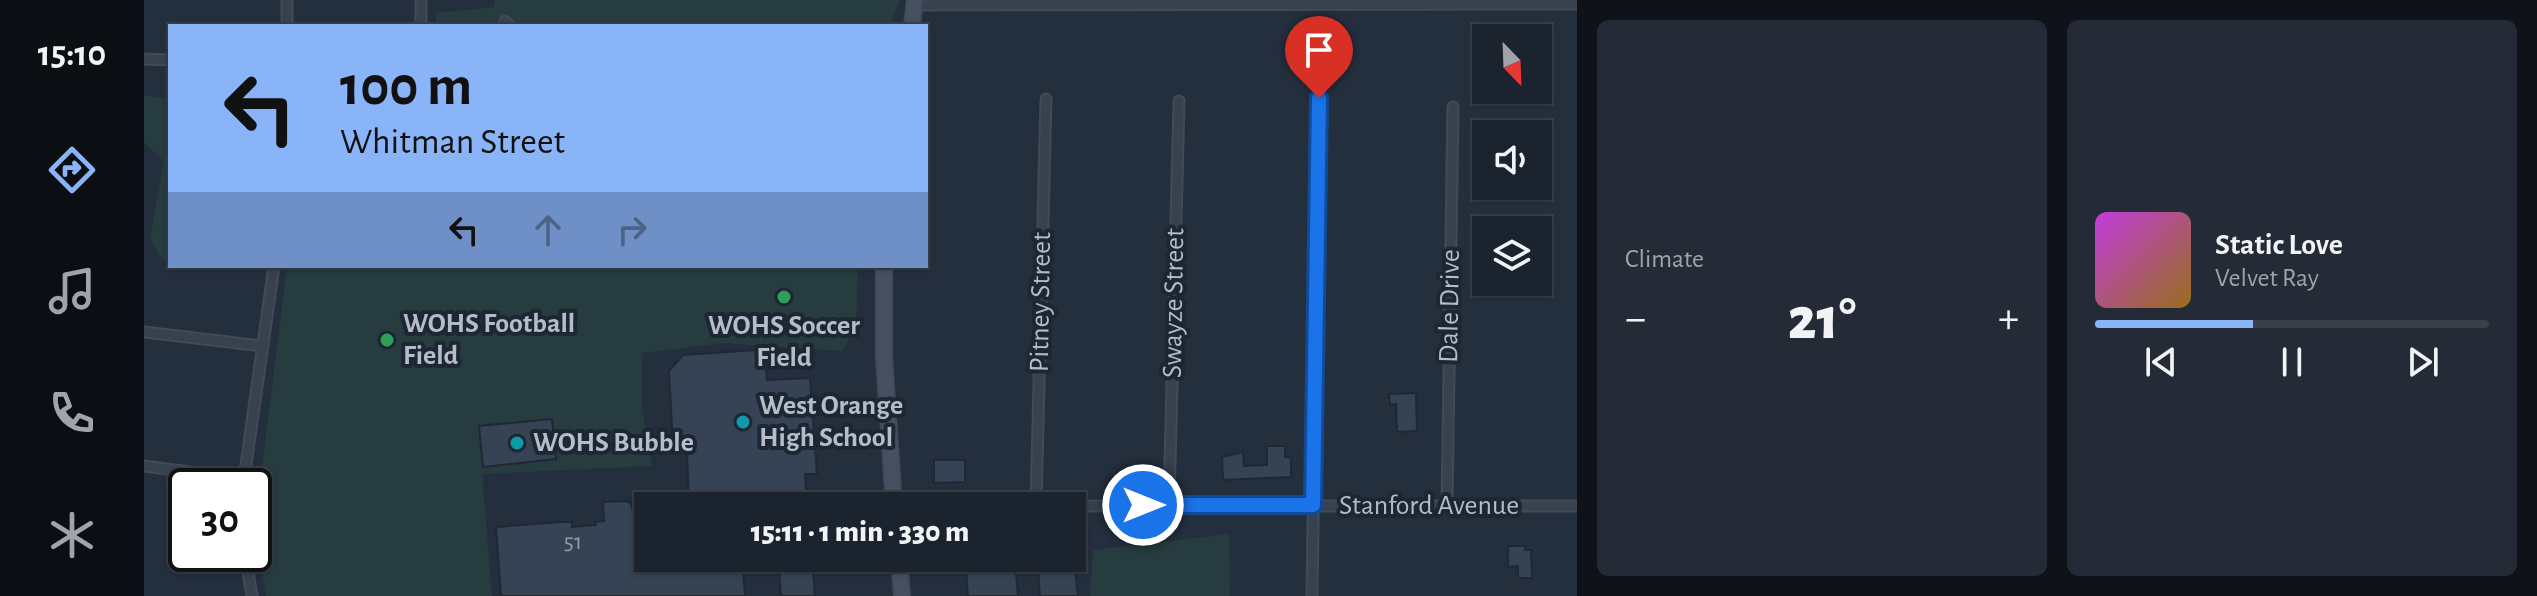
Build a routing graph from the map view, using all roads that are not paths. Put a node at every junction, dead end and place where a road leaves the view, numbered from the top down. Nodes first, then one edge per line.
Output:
1 (287, 0) edge
2 (421, 0) edge
3 (915, 3) edge
4 (1577, 4) edge
5 (287, 24) edge
6 (421, 24) edge
7 (912, 24) edge
8 (144, 59) edge
9 (168, 60) edge
10 (1319, 98) dead end
11 (1046, 99) dead end
12 (1179, 101) dead end
13 (1453, 107) dead end
14 (274, 268) edge
15 (884, 268) edge
16 (144, 332) edge
17 (263, 346) junction
18 (144, 466) edge
19 (246, 468) edge
20 (168, 470) edge
21 (893, 492) edge
22 (1036, 492) edge
23 (1086, 505) edge
24 (1169, 505) junction
25 (1313, 505) junction
26 (1447, 506) junction
27 (1577, 506) edge
28 (248, 572) edge
29 (900, 572) edge
30 (252, 596) edge
31 (902, 596) edge
32 (1312, 596) edge

1 - 5 street
2 - 6 street
3 - 4 street
3 - 7 main road
8 - 9 street
10 - 25 street
11 - 22 street, Pitney Street
12 - 24 street, Swayze Street
13 - 26 street, Dale Drive
14 - 17 street
15 - 21 main road
16 - 17 street
17 - 19 street
18 - 20 street
23 - 24 street, Stanford Avenue
24 - 25 street, Stanford Avenue
25 - 26 street, Stanford Avenue
25 - 32 street
26 - 27 street, Stanford Avenue
28 - 30 street
29 - 31 main road

